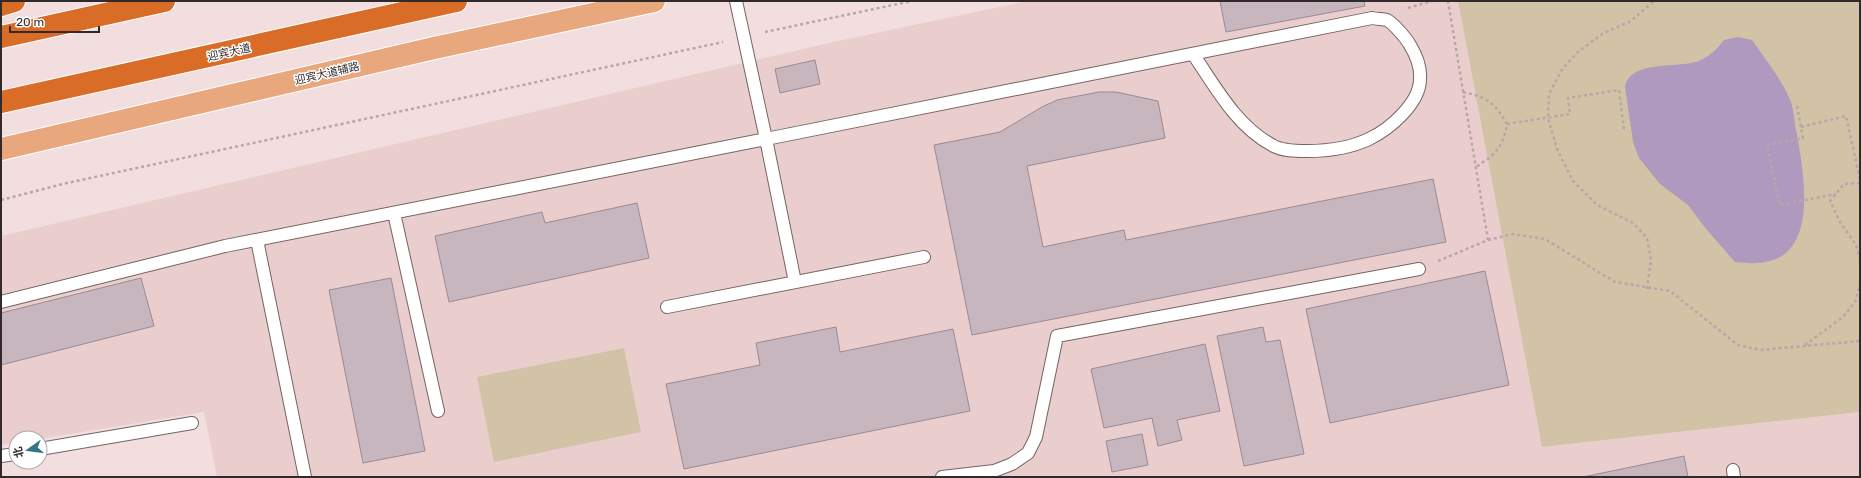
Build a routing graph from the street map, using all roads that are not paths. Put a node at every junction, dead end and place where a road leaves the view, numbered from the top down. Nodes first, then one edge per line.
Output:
1 (14, 1) edge
2 (164, 1) edge
3 (456, 1) edge
4 (654, 1) edge
5 (736, 1) edge
6 (1, 5) edge
7 (1, 37) edge
8 (1193, 54) junction
9 (1, 102) edge
10 (766, 139) junction
11 (1, 149) edge
12 (394, 213) junction
13 (257, 240) junction
14 (924, 257) dead end
15 (1419, 269) road end
16 (795, 282) junction
17 (1, 302) edge
18 (667, 307) dead end
19 (438, 411) dead end
20 (192, 423) dead end
21 (48, 449) edge
22 (305, 477) edge
23 (942, 477) edge

1 - 6 highway
2 - 7 highway
3 - 9 highway, 迎宾大道
4 - 11 main road, 迎宾大道辅路
5 - 10 lane
8 - 8 lane
8 - 10 lane
10 - 12 lane
10 - 16 lane
12 - 13 lane
12 - 19 lane
13 - 17 lane
13 - 22 lane
14 - 16 lane
15 - 23 lane
16 - 18 lane
20 - 21 lane

